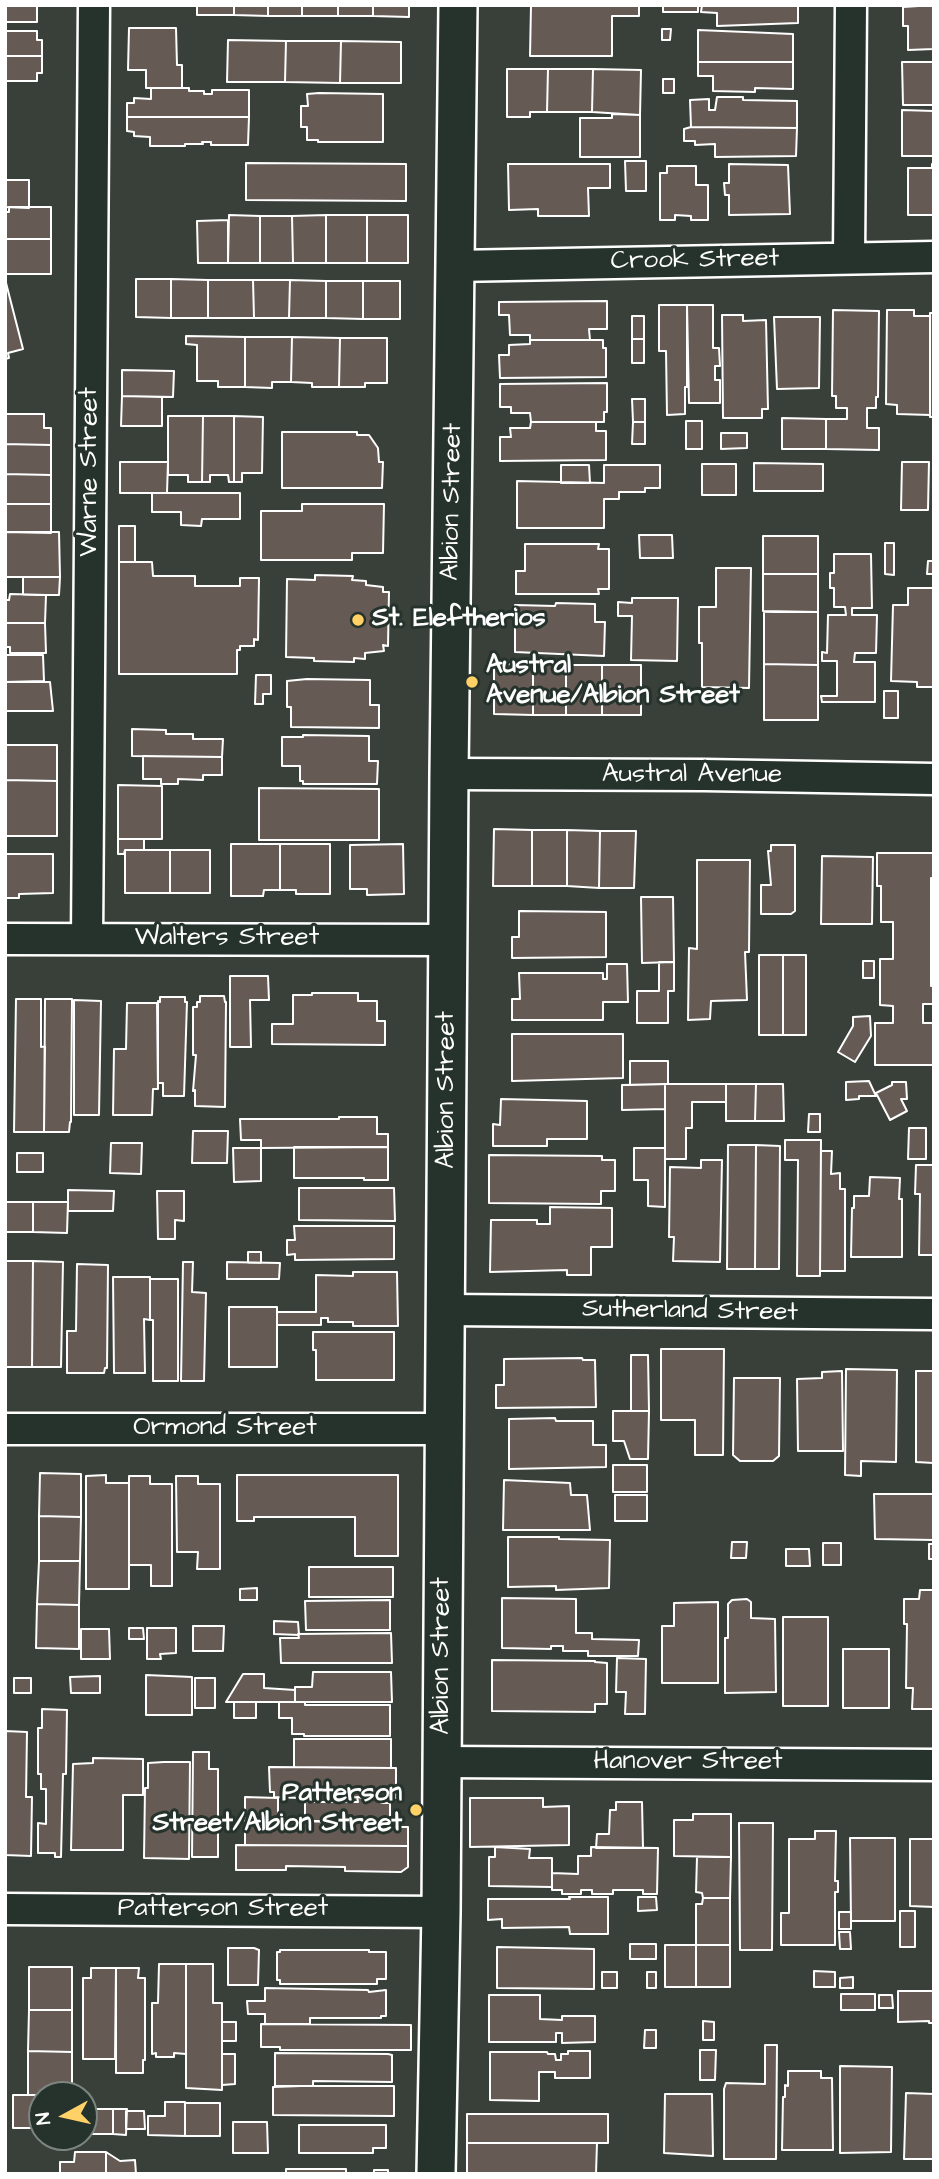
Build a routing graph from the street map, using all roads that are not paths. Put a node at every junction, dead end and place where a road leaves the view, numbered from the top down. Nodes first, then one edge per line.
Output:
1 (94, 5) edge
2 (458, 5) edge
3 (851, 5) edge
4 (849, 257) junction
5 (934, 257) edge
6 (455, 265) junction
7 (449, 774) junction
8 (934, 779) edge
9 (5, 939) edge
10 (87, 939) junction
11 (449, 940) junction
12 (446, 1310) junction
13 (934, 1314) edge
14 (5, 1429) edge
15 (445, 1429) junction
16 (442, 1762) junction
17 (934, 1765) edge
18 (5, 1909) edge
19 (441, 1912) junction
20 (436, 2174) edge

1 - 10 street, Warne Street
2 - 6 street, Albion Street
3 - 4 street
4 - 5 street, Crook Street
4 - 6 street, Crook Street
6 - 7 street, Albion Street
7 - 8 street, Austral Avenue
7 - 11 street, Albion Street
9 - 10 street, Walters Street
10 - 11 street, Walters Street
11 - 12 street, Albion Street
12 - 13 street, Sutherland Street
12 - 15 street, Albion Street
14 - 15 street, Ormond Street
15 - 16 street, Albion Street
16 - 17 street, Hanover Street
16 - 19 street, Albion Street
18 - 19 street, Patterson Street
19 - 20 street, Albion Street

